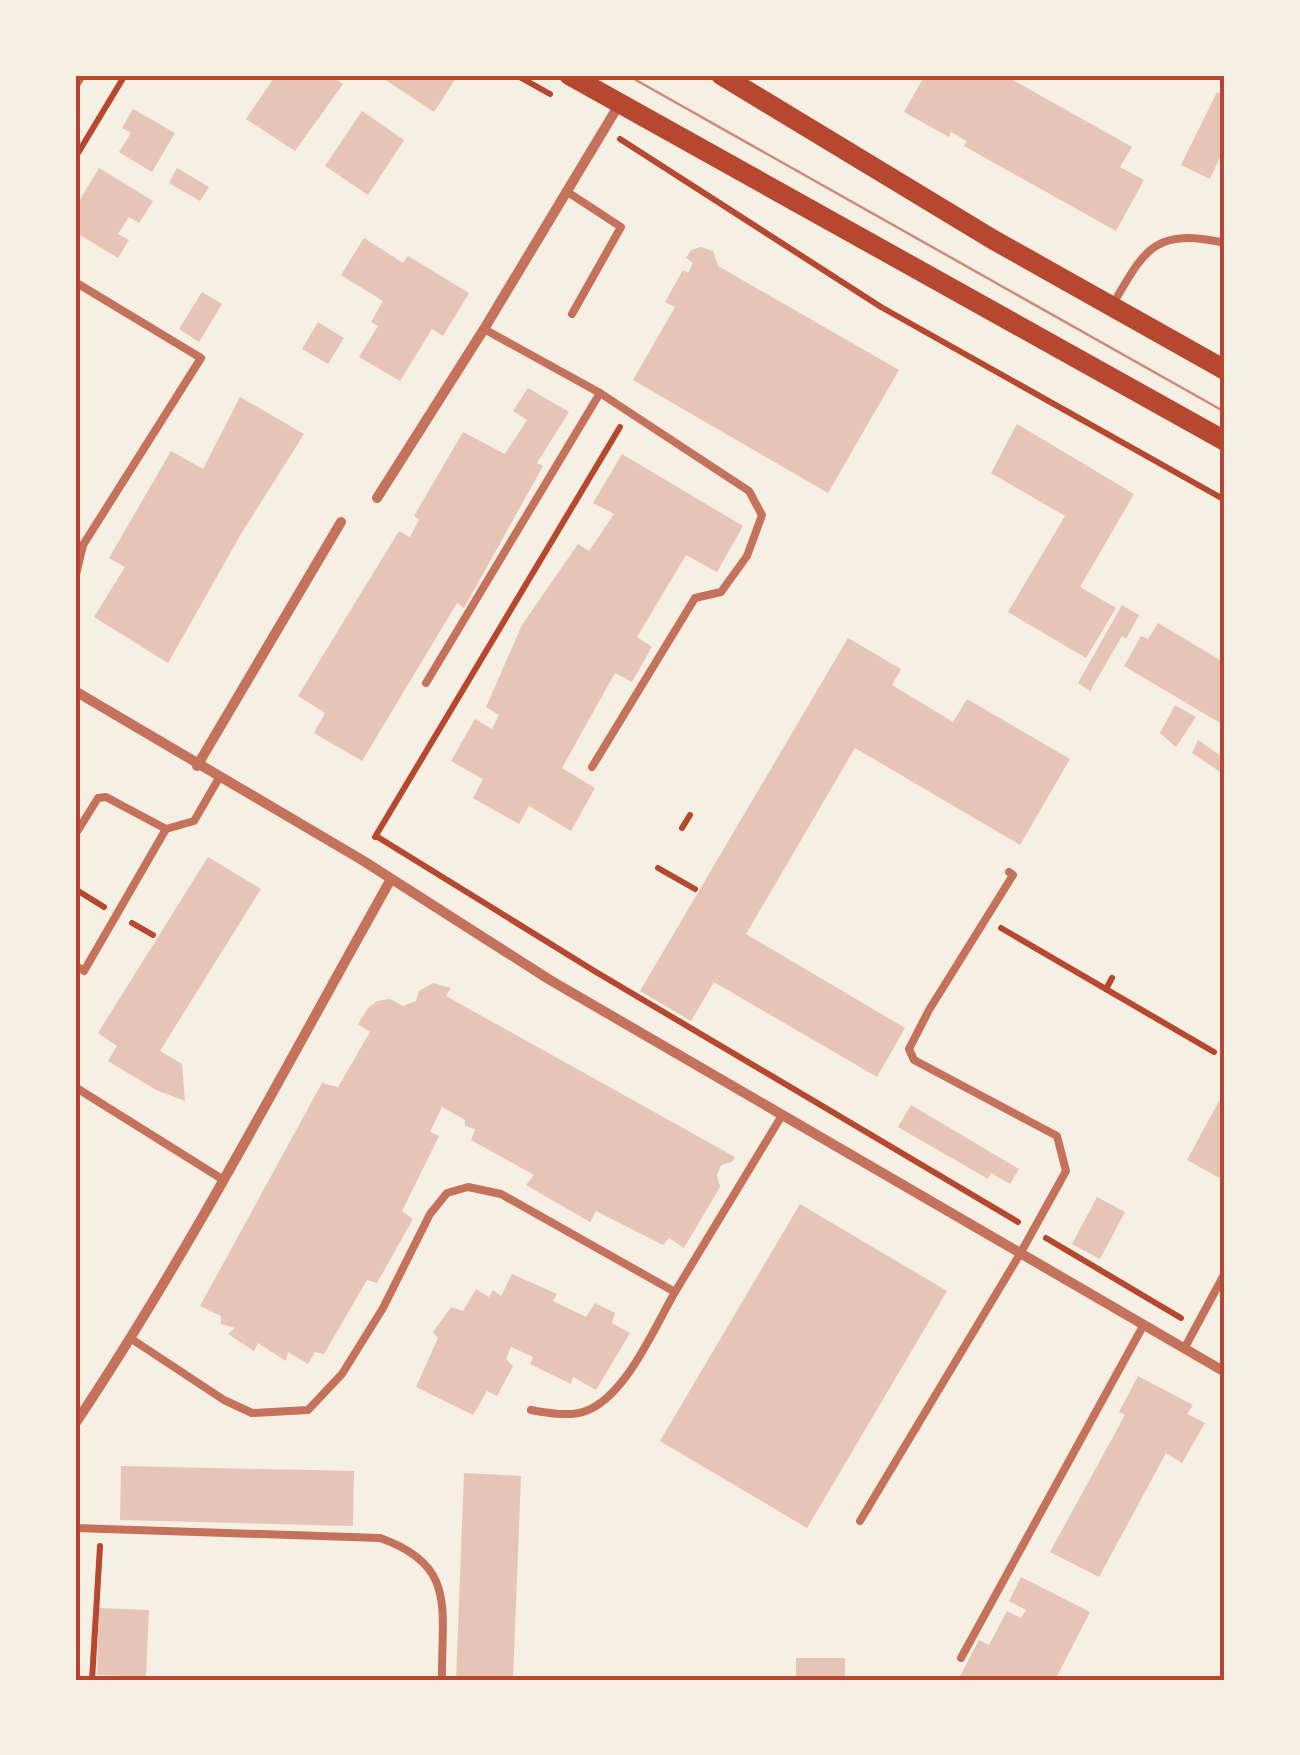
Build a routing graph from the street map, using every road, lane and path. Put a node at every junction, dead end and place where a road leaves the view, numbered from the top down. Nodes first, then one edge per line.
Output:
1 (81, 75) edge
2 (125, 75) edge
3 (516, 75) edge
4 (569, 75) edge
5 (721, 75) edge
6 (75, 84) edge
7 (555, 97) dead end
8 (620, 103) junction
9 (604, 128) junction
10 (75, 158) edge
11 (566, 191) junction
12 (1225, 244) edge
13 (75, 282) edge
14 (1112, 306) junction
15 (572, 314) dead end
16 (484, 328) junction
17 (1225, 370) edge
18 (600, 393) junction
19 (629, 412) junction
20 (1225, 441) edge
21 (376, 498) dead end
22 (1225, 500) edge
23 (341, 522) dead end
24 (75, 580) edge
25 (426, 684) dead end
26 (75, 691) edge
27 (198, 766) junction
28 (592, 767) dead end
29 (220, 778) junction
30 (690, 815) dead end
31 (682, 828) dead end
32 (166, 830) junction
33 (75, 836) edge
34 (376, 836) junction
35 (362, 860) junction
36 (658, 868) dead end
37 (1009, 872) dead end
38 (391, 879) junction
39 (695, 889) dead end
40 (992, 923) dead end
41 (75, 965) edge
42 (1112, 978) dead end
43 (1106, 989) junction
44 (1214, 1052) dead end
45 (75, 1086) edge
46 (781, 1117) junction
47 (222, 1180) junction
48 (1032, 1230) junction
49 (1020, 1254) junction
50 (1225, 1273) edge
51 (674, 1292) junction
52 (1143, 1326) junction
53 (1196, 1327) junction
54 (130, 1338) junction
55 (1184, 1349) junction
56 (1225, 1372) edge
57 (531, 1410) dead end
58 (75, 1424) edge
59 (860, 1521) dead end
60 (75, 1528) edge
61 (101, 1529) junction
62 (961, 1658) dead end
63 (92, 1680) edge
64 (442, 1680) edge

1 - 6 street
2 - 10 path
3 - 7 path
4 - 8 main road
5 - 14 main road
8 - 9 street
8 - 20 main road
9 - 11 street
9 - 22 path
11 - 15 lane
11 - 16 street
12 - 14 lane
13 - 24 lane
14 - 17 main road
16 - 18 lane
16 - 21 street
18 - 19 lane
18 - 25 lane
19 - 28 lane
19 - 34 path
23 - 27 street
26 - 27 street
27 - 29 street
29 - 32 lane
29 - 35 street
30 - 31 path
32 - 33 lane
32 - 41 lane
34 - 35 path
34 - 48 path
35 - 38 street
36 - 39 path
37 - 48 lane
38 - 46 street
38 - 47 street
40 - 43 path
42 - 43 path
43 - 44 path
45 - 47 lane
46 - 49 street
46 - 51 lane
47 - 54 street
48 - 49 lane
48 - 53 path
49 - 52 street
49 - 59 lane
50 - 53 lane
51 - 54 lane
51 - 57 lane
52 - 55 street
52 - 62 lane
53 - 55 lane
54 - 58 street
55 - 56 street
60 - 61 lane
61 - 63 path
61 - 64 lane

